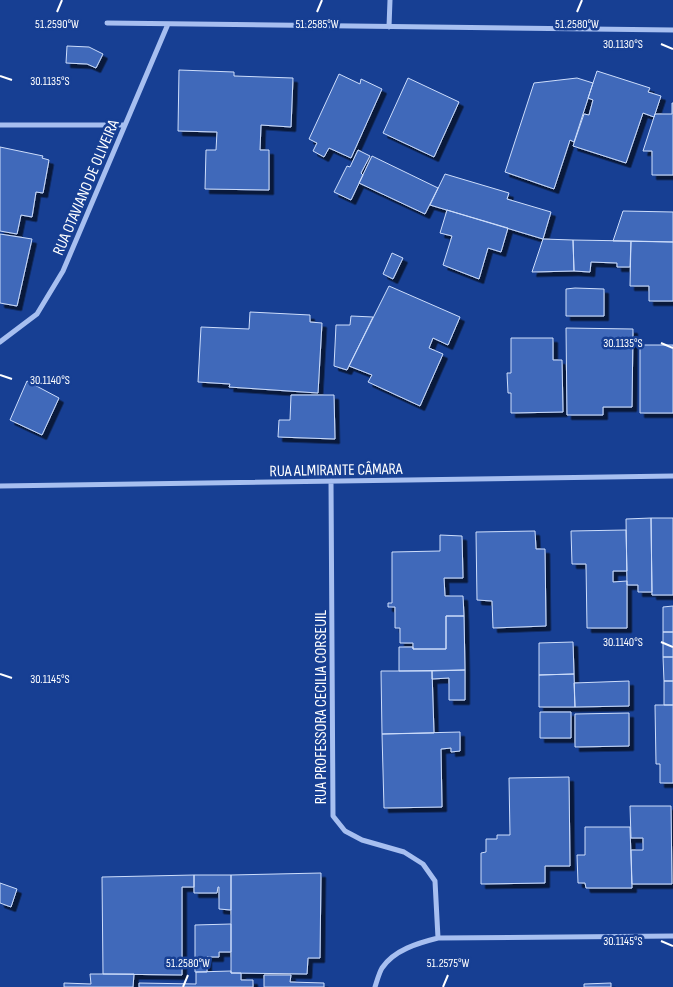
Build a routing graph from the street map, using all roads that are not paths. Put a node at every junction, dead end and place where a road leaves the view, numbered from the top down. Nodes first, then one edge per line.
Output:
1 (390, 0) edge
2 (107, 24) dead end
3 (168, 24) junction
4 (389, 27) junction
5 (673, 30) edge
6 (0, 125) edge
7 (125, 125) junction
8 (0, 342) edge
9 (673, 476) edge
10 (330, 481) junction
11 (0, 486) edge
12 (673, 936) edge
13 (438, 938) junction
14 (375, 987) edge

1 - 4 street
2 - 3 street
3 - 4 street
3 - 7 street, RUA OTAVIANO DE OLIVEIRA
4 - 5 street
6 - 7 street
7 - 8 street, RUA OTAVIANO DE OLIVEIRA
9 - 10 street, RUA ALMIRANTE CÂMARA
10 - 11 street, RUA ALMIRANTE CÂMARA
10 - 13 street, RUA PROFESSORA CECILIA CORSEUIL
12 - 13 street
13 - 14 street

